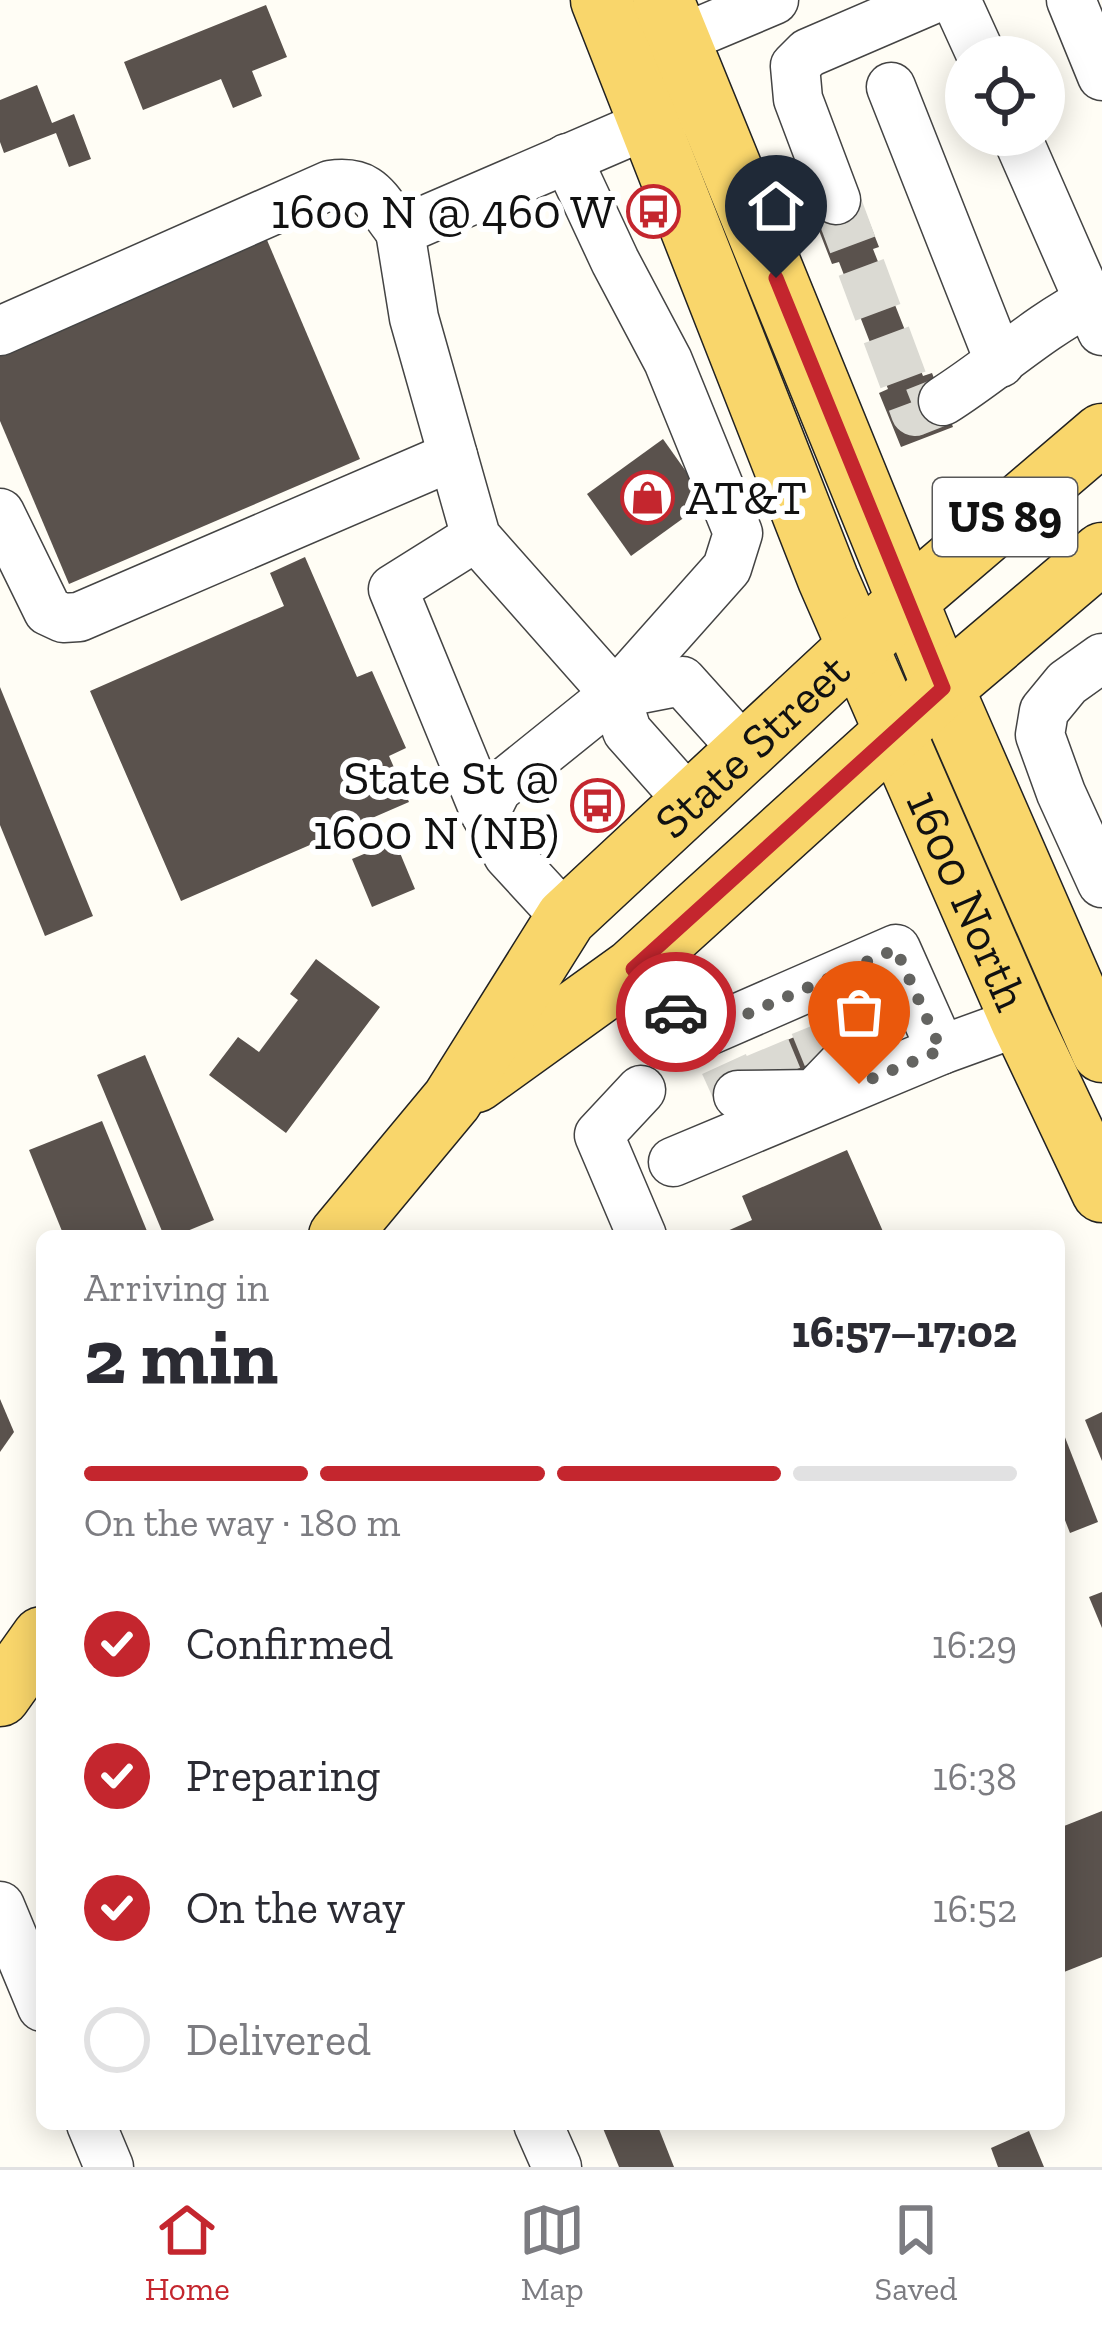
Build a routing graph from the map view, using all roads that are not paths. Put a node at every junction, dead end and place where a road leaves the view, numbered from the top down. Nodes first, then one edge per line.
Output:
1 (601, 0) edge
2 (932, 0) edge
3 (956, 0) edge
4 (1071, 0) edge
5 (768, 3) edge
6 (671, 20) edge
7 (972, 36) edge
8 (801, 58) junction
9 (1102, 76) edge
10 (891, 87) dead end
11 (704, 100) junction
12 (649, 123) junction
13 (1025, 156) edge
14 (567, 158) junction
15 (836, 200) tunnel mouth
16 (400, 231) junction
17 (1096, 316) edge
18 (0, 332) edge
19 (1000, 363) junction
20 (944, 400) dead end
21 (1102, 434) edge
22 (453, 456) junction
23 (0, 512) edge
24 (476, 537) junction
25 (1102, 553) edge
26 (909, 599) junction
27 (858, 646) junction
28 (1102, 658) edge
29 (943, 688) junction
30 (615, 694) junction
31 (896, 731) junction
32 (745, 751) junction
33 (690, 802) junction
34 (485, 813) junction
35 (1102, 883) edge
36 (566, 918) junction
37 (633, 969) junction
38 (1087, 980) edge
39 (1021, 1021) junction
40 (791, 1046) junction
41 (941, 1050) junction
42 (1102, 1052) edge
43 (641, 1090) dead end
44 (452, 1100) junction
45 (673, 1162) dead end
46 (1102, 1192) edge
47 (343, 1230) edge
48 (639, 1230) edge
49 (36, 1645) edge
50 (2, 1689) edge
51 (0, 1906) edge
52 (36, 1993) edge
53 (94, 2130) edge
54 (541, 2130) edge
55 (109, 2167) edge
56 (556, 2167) edge

1 - 12 main road, 1600 North
2 - 8 street
3 - 7 street
4 - 9 street
5 - 6 street
5 - 8 street
6 - 11 main road, 1600 North
8 - 15 street
10 - 19 street
11 - 12 street
11 - 26 main road, 1600 North
12 - 14 street
12 - 27 main road, 1600 North
13 - 17 street
14 - 16 street
14 - 30 street
16 - 18 street
16 - 22 street
17 - 19 street
19 - 20 street
21 - 26 main road, State Street / US 89
22 - 23 street
22 - 24 street
24 - 30 street
24 - 34 street
25 - 29 main road, State Street / US 89
26 - 27 main road, State Street / US 89
26 - 29 main road, 1600 North
27 - 31 main road, 1600 North
27 - 32 main road, State Street / US 89
28 - 35 street
29 - 31 main road, State Street / US 89
29 - 38 main road, 1600 North
30 - 32 street
30 - 33 street
30 - 34 street
31 - 37 main road, State Street / US 89
31 - 39 main road, 1600 North
32 - 33 main road, State Street / US 89
33 - 36 main road, State Street / US 89
34 - 36 street
36 - 44 main road, State Street / US 89
37 - 40 street
37 - 44 main road, State Street / US 89
38 - 42 main road, 1600 North
39 - 41 street
39 - 46 main road, 1600 North
40 - 41 street
40 - 41 street
40 - 45 street
43 - 48 street
44 - 47 main road, State Street / US 89
49 - 50 main road
51 - 52 street
53 - 55 street
54 - 56 street

